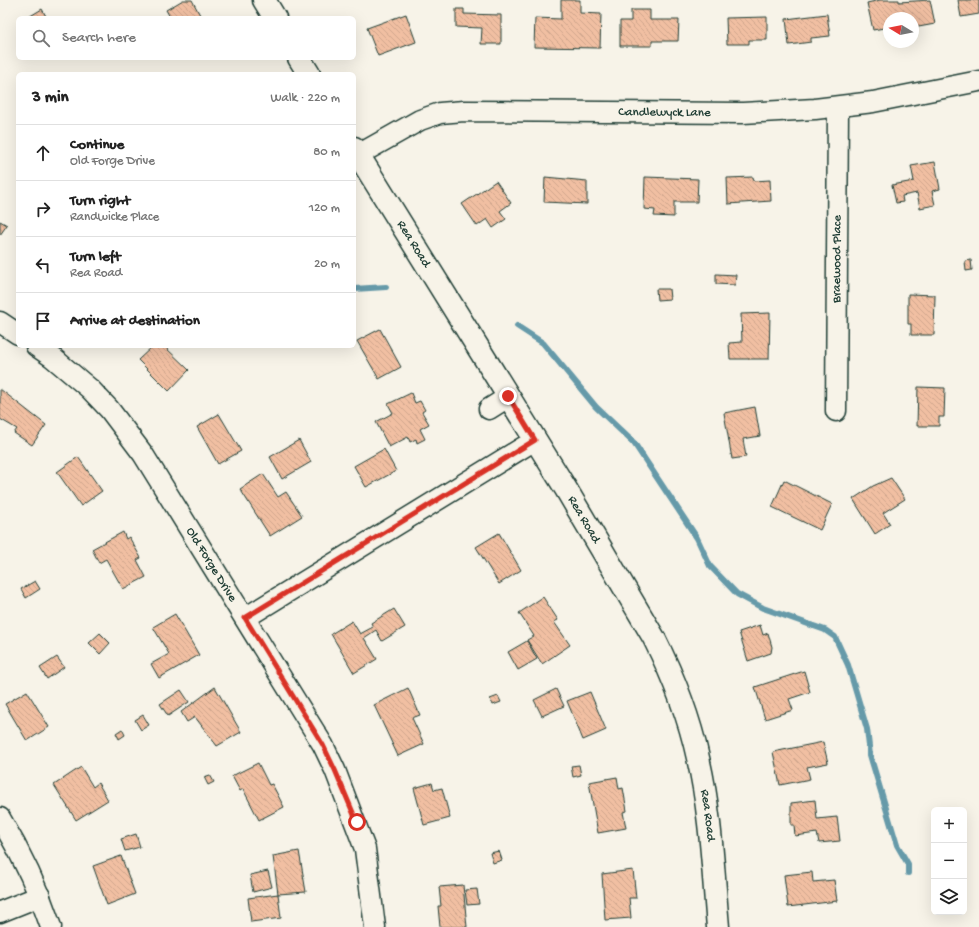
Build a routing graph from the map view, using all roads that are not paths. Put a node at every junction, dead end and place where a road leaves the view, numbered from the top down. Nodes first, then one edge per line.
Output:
1 (264, 0) edge
2 (274, 16) edge
3 (301, 60) edge
4 (308, 72) edge
5 (979, 81) edge
6 (838, 106) junction
7 (356, 152) edge
8 (0, 322) edge
9 (16, 333) edge
10 (39, 348) edge
11 (508, 396) junction
12 (489, 408) dead end
13 (836, 411) dead end
14 (535, 440) junction
15 (245, 618) junction
16 (0, 818) edge
17 (40, 896) junction
18 (0, 912) edge
19 (51, 927) edge
20 (375, 927) edge
21 (718, 927) edge

1 - 2 main road
3 - 4 main road
5 - 6 street, Candlewyck Lane
6 - 7 street, Candlewyck Lane
6 - 13 street, Braewood Place
7 - 11 main road, Rea Road
8 - 9 street
10 - 15 street, Old Forge Drive
11 - 12 street
11 - 14 main road, Rea Road
14 - 15 street
14 - 21 main road, Rea Road
15 - 20 street, Old Forge Drive
16 - 17 street
17 - 18 street
17 - 19 street

